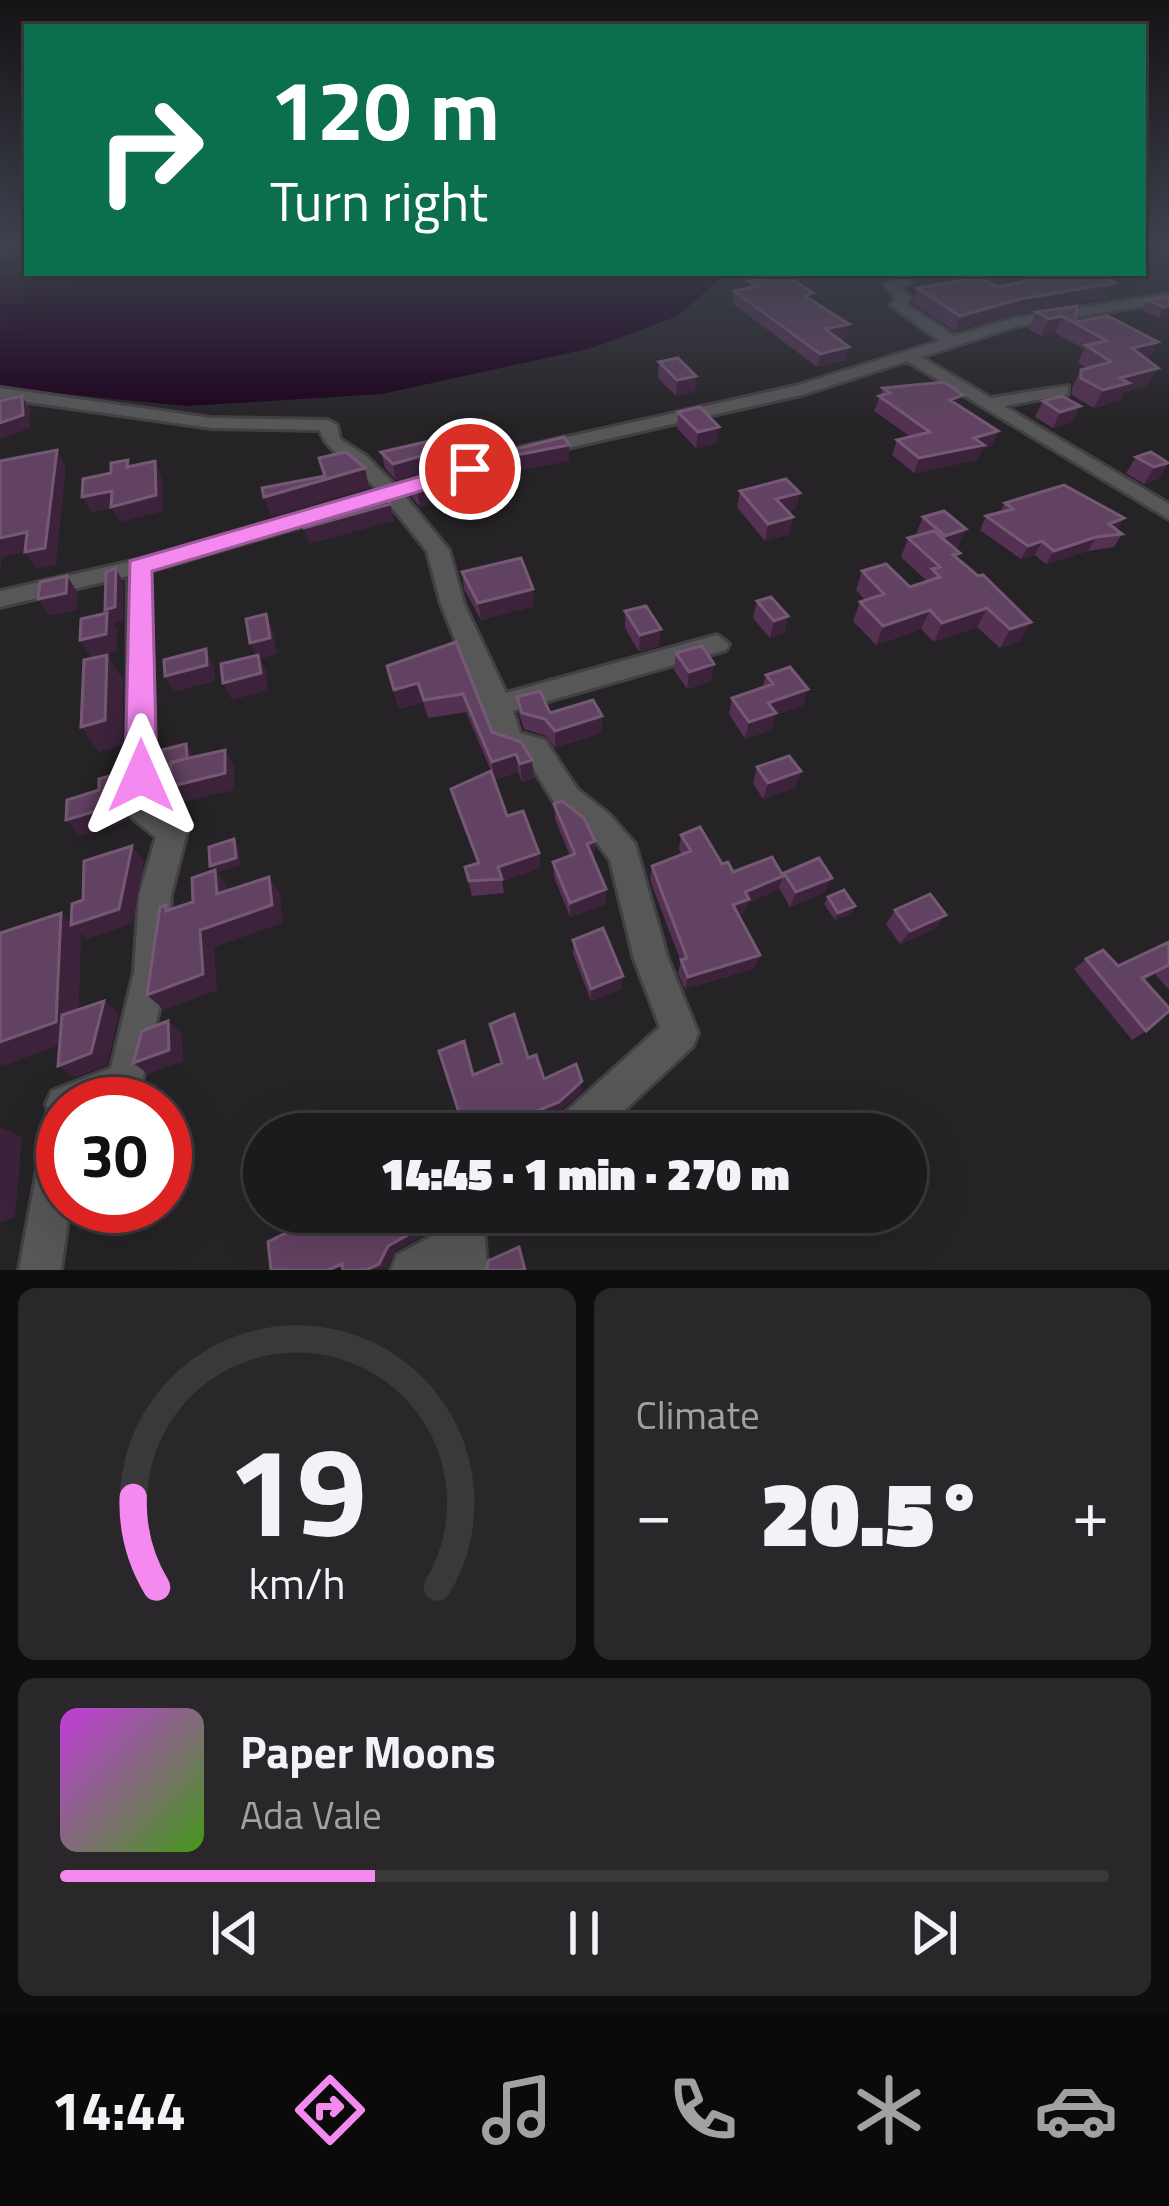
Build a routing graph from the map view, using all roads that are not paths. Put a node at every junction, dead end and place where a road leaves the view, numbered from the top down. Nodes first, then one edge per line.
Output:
1 (903, 307) edge
2 (1110, 307) edge
3 (952, 343) junction
4 (911, 357) junction
5 (1062, 390) dead end
6 (0, 393) edge
7 (992, 403) junction
8 (386, 494) junction
9 (1169, 513) edge
10 (139, 566) junction
11 (0, 599) edge
12 (717, 644) dead end
13 (498, 705) junction
14 (127, 1077) edge
15 (594, 1113) edge
16 (46, 1233) edge
17 (464, 1242) edge
18 (40, 1270) edge
19 (412, 1270) edge

1 - 3 street
2 - 3 street
3 - 4 street
4 - 7 street
4 - 8 street
5 - 7 street
6 - 8 street
7 - 9 street
8 - 10 street
8 - 13 street
10 - 11 street
10 - 14 street
12 - 13 street
13 - 15 street
16 - 18 street
17 - 19 street

